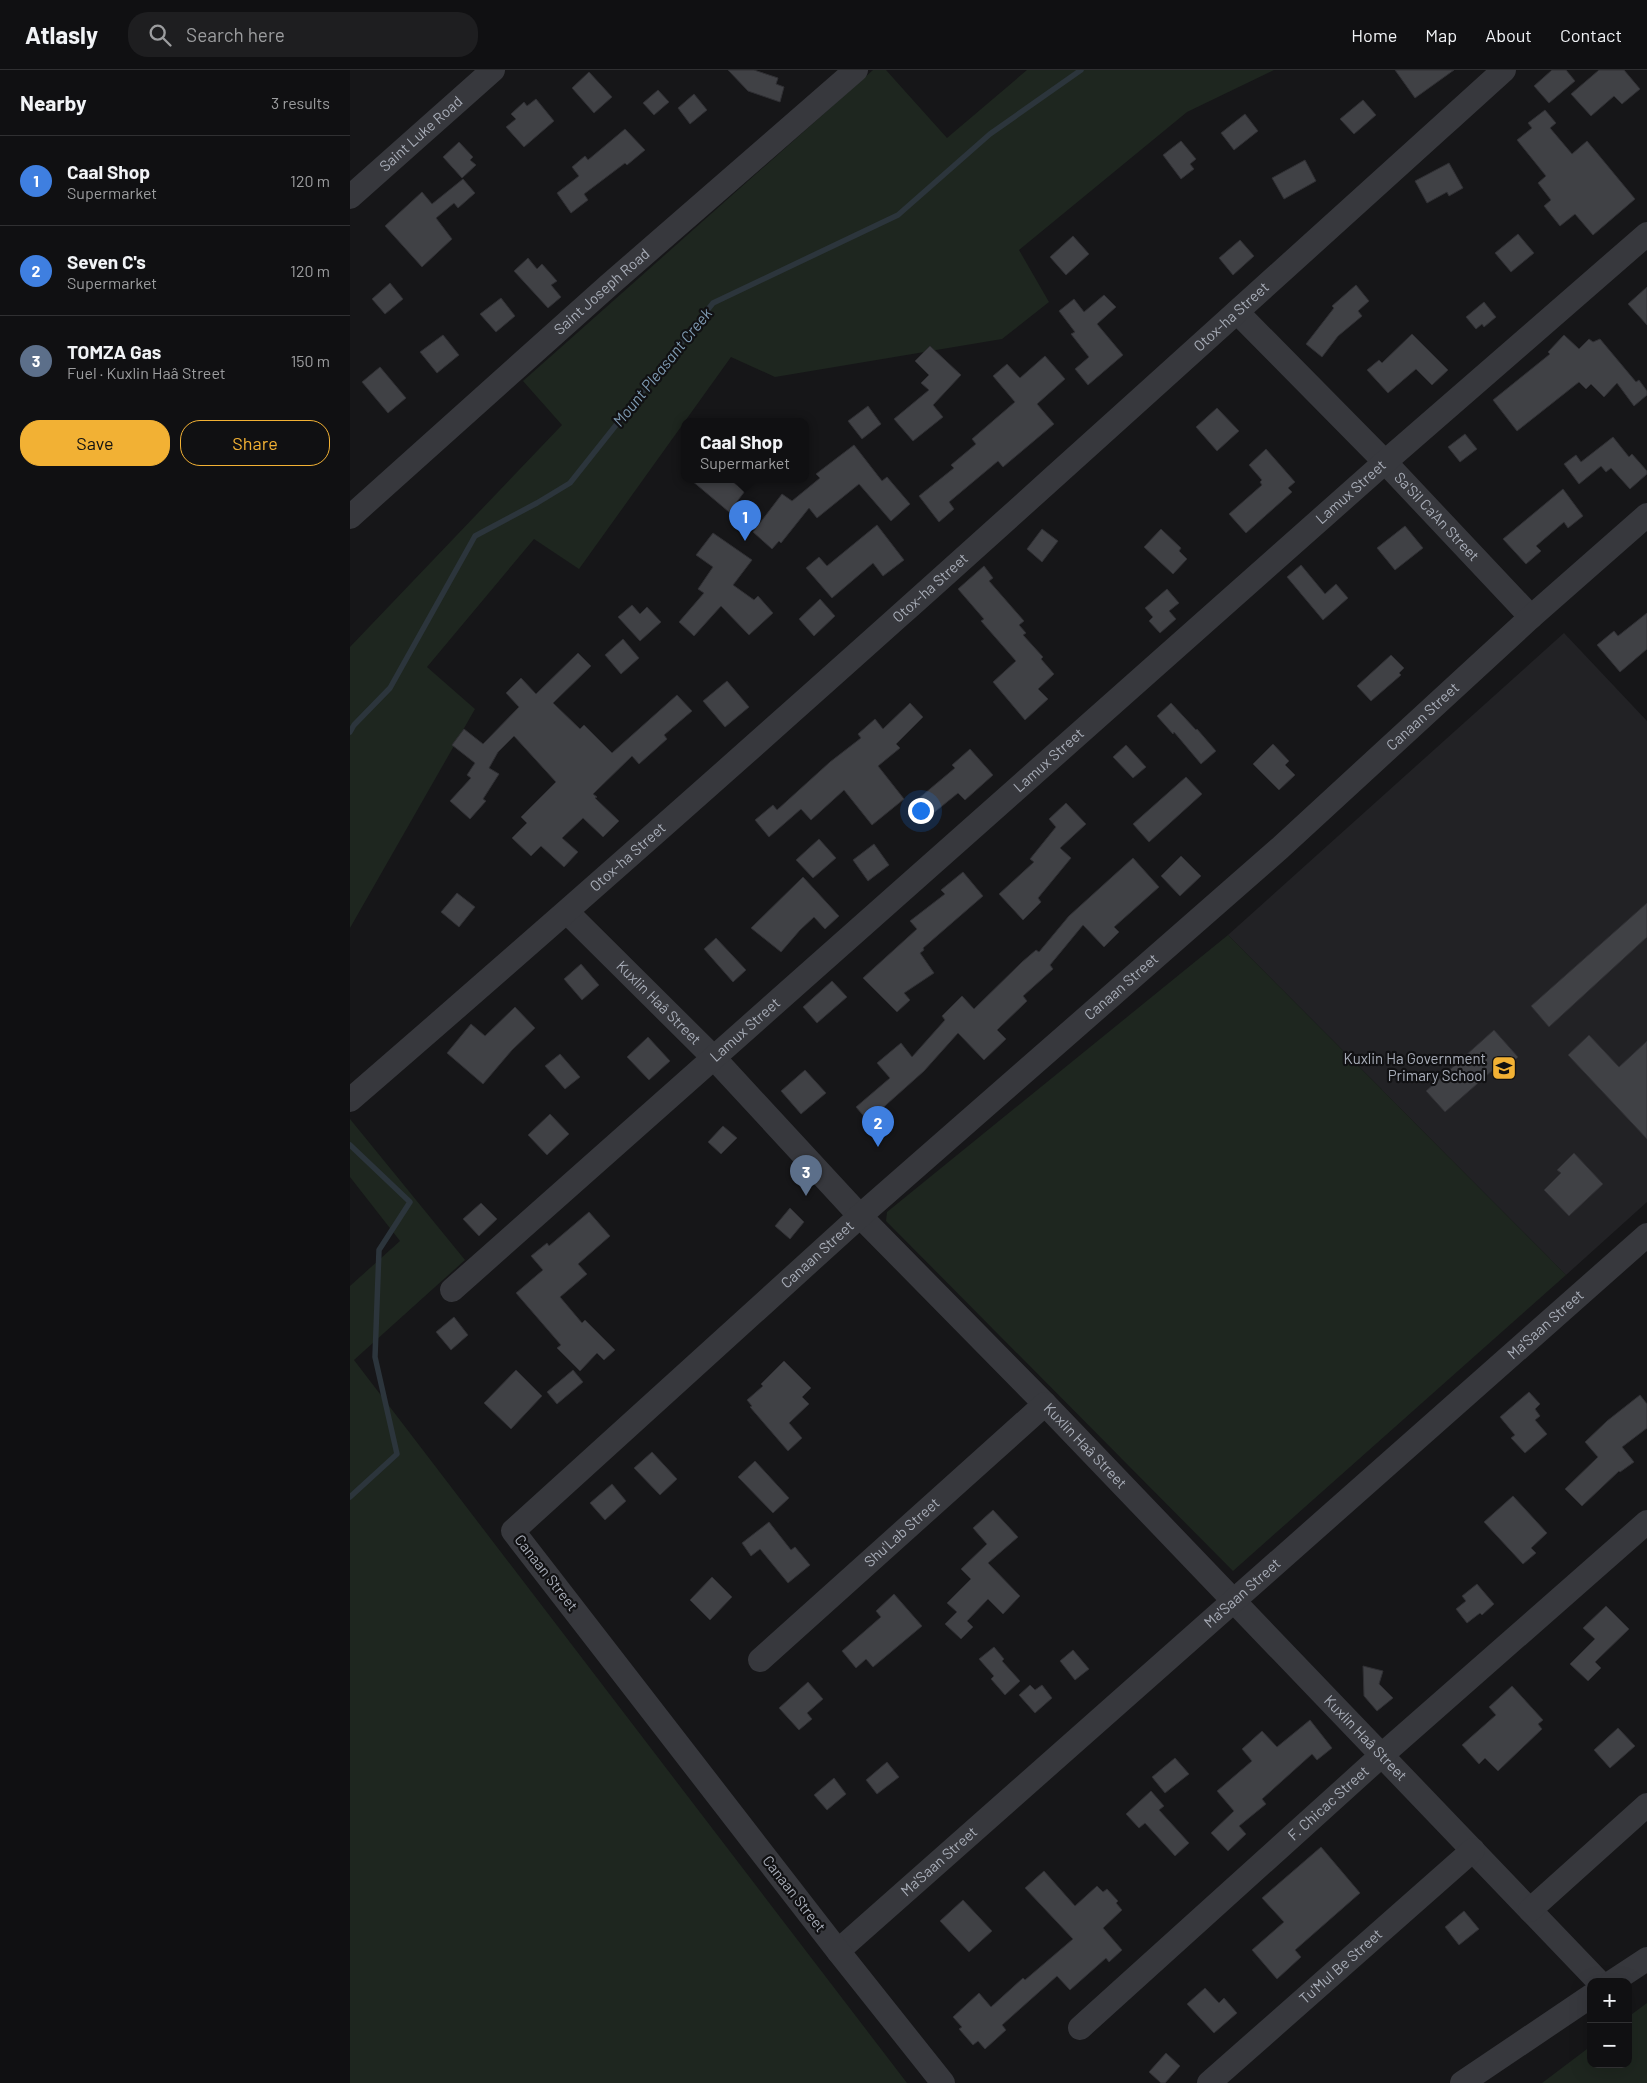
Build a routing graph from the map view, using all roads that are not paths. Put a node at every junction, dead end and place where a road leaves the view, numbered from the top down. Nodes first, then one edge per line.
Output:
1 (493, 70) edge
2 (856, 70) edge
3 (1504, 70) edge
4 (350, 198) edge
5 (1647, 234) edge
6 (1236, 312) junction
7 (1385, 462) junction
8 (1647, 514) edge
9 (350, 517) edge
10 (1530, 617) junction
11 (567, 912) junction
12 (714, 1058) junction
13 (350, 1100) edge
14 (860, 1216) junction
15 (1647, 1235) edge
16 (452, 1290) dead end
17 (1045, 1404) junction
18 (1647, 1522) edge
19 (1234, 1599) junction
20 (760, 1660) dead end
21 (1382, 1755) junction
22 (1647, 1804) edge
23 (1473, 1850) junction
24 (1530, 1910) junction
25 (838, 1951) junction
26 (1647, 1959) edge
27 (1595, 1978) edge
28 (1618, 1978) edge
29 (1587, 1999) edge
30 (1080, 2028) dead end
31 (944, 2083) edge
32 (1209, 2083) edge
33 (1462, 2083) edge

1 - 4 street, Saint Luke Road
2 - 9 street, Saint Joseph Road
3 - 6 street, Otox-ha Street
5 - 7 street, Lamux Street
6 - 7 street, Sa'Sil Ca'An Street
6 - 11 street, Otox-ha Street
7 - 10 street, Sa'Sil Ca'An Street
7 - 12 street, Lamux Street
8 - 10 street, Canaan Street
10 - 14 street, Canaan Street
11 - 12 street, Kuxlin Haâ Street
11 - 13 street, Otox-ha Street
12 - 14 street, Kuxlin Haâ Street
12 - 16 street, Lamux Street
14 - 17 street, Kuxlin Haâ Street
14 - 25 street, Canaan Street
15 - 19 street, Ma'Saan Street
17 - 19 street, Kuxlin Haâ Street
17 - 20 street, Shu'Lab Street
18 - 21 street, F. Chicac Street
19 - 21 street, Kuxlin Haâ Street
19 - 25 street, Ma'Saan Street
21 - 23 street, Kuxlin Haâ Street
21 - 30 street, F. Chicac Street
22 - 24 street
23 - 24 street, Kuxlin Haâ Street
23 - 32 street, Tu'Mul Be Street
24 - 27 street, Kuxlin Haâ Street
25 - 31 street, Canaan Street
26 - 28 street
29 - 33 street

